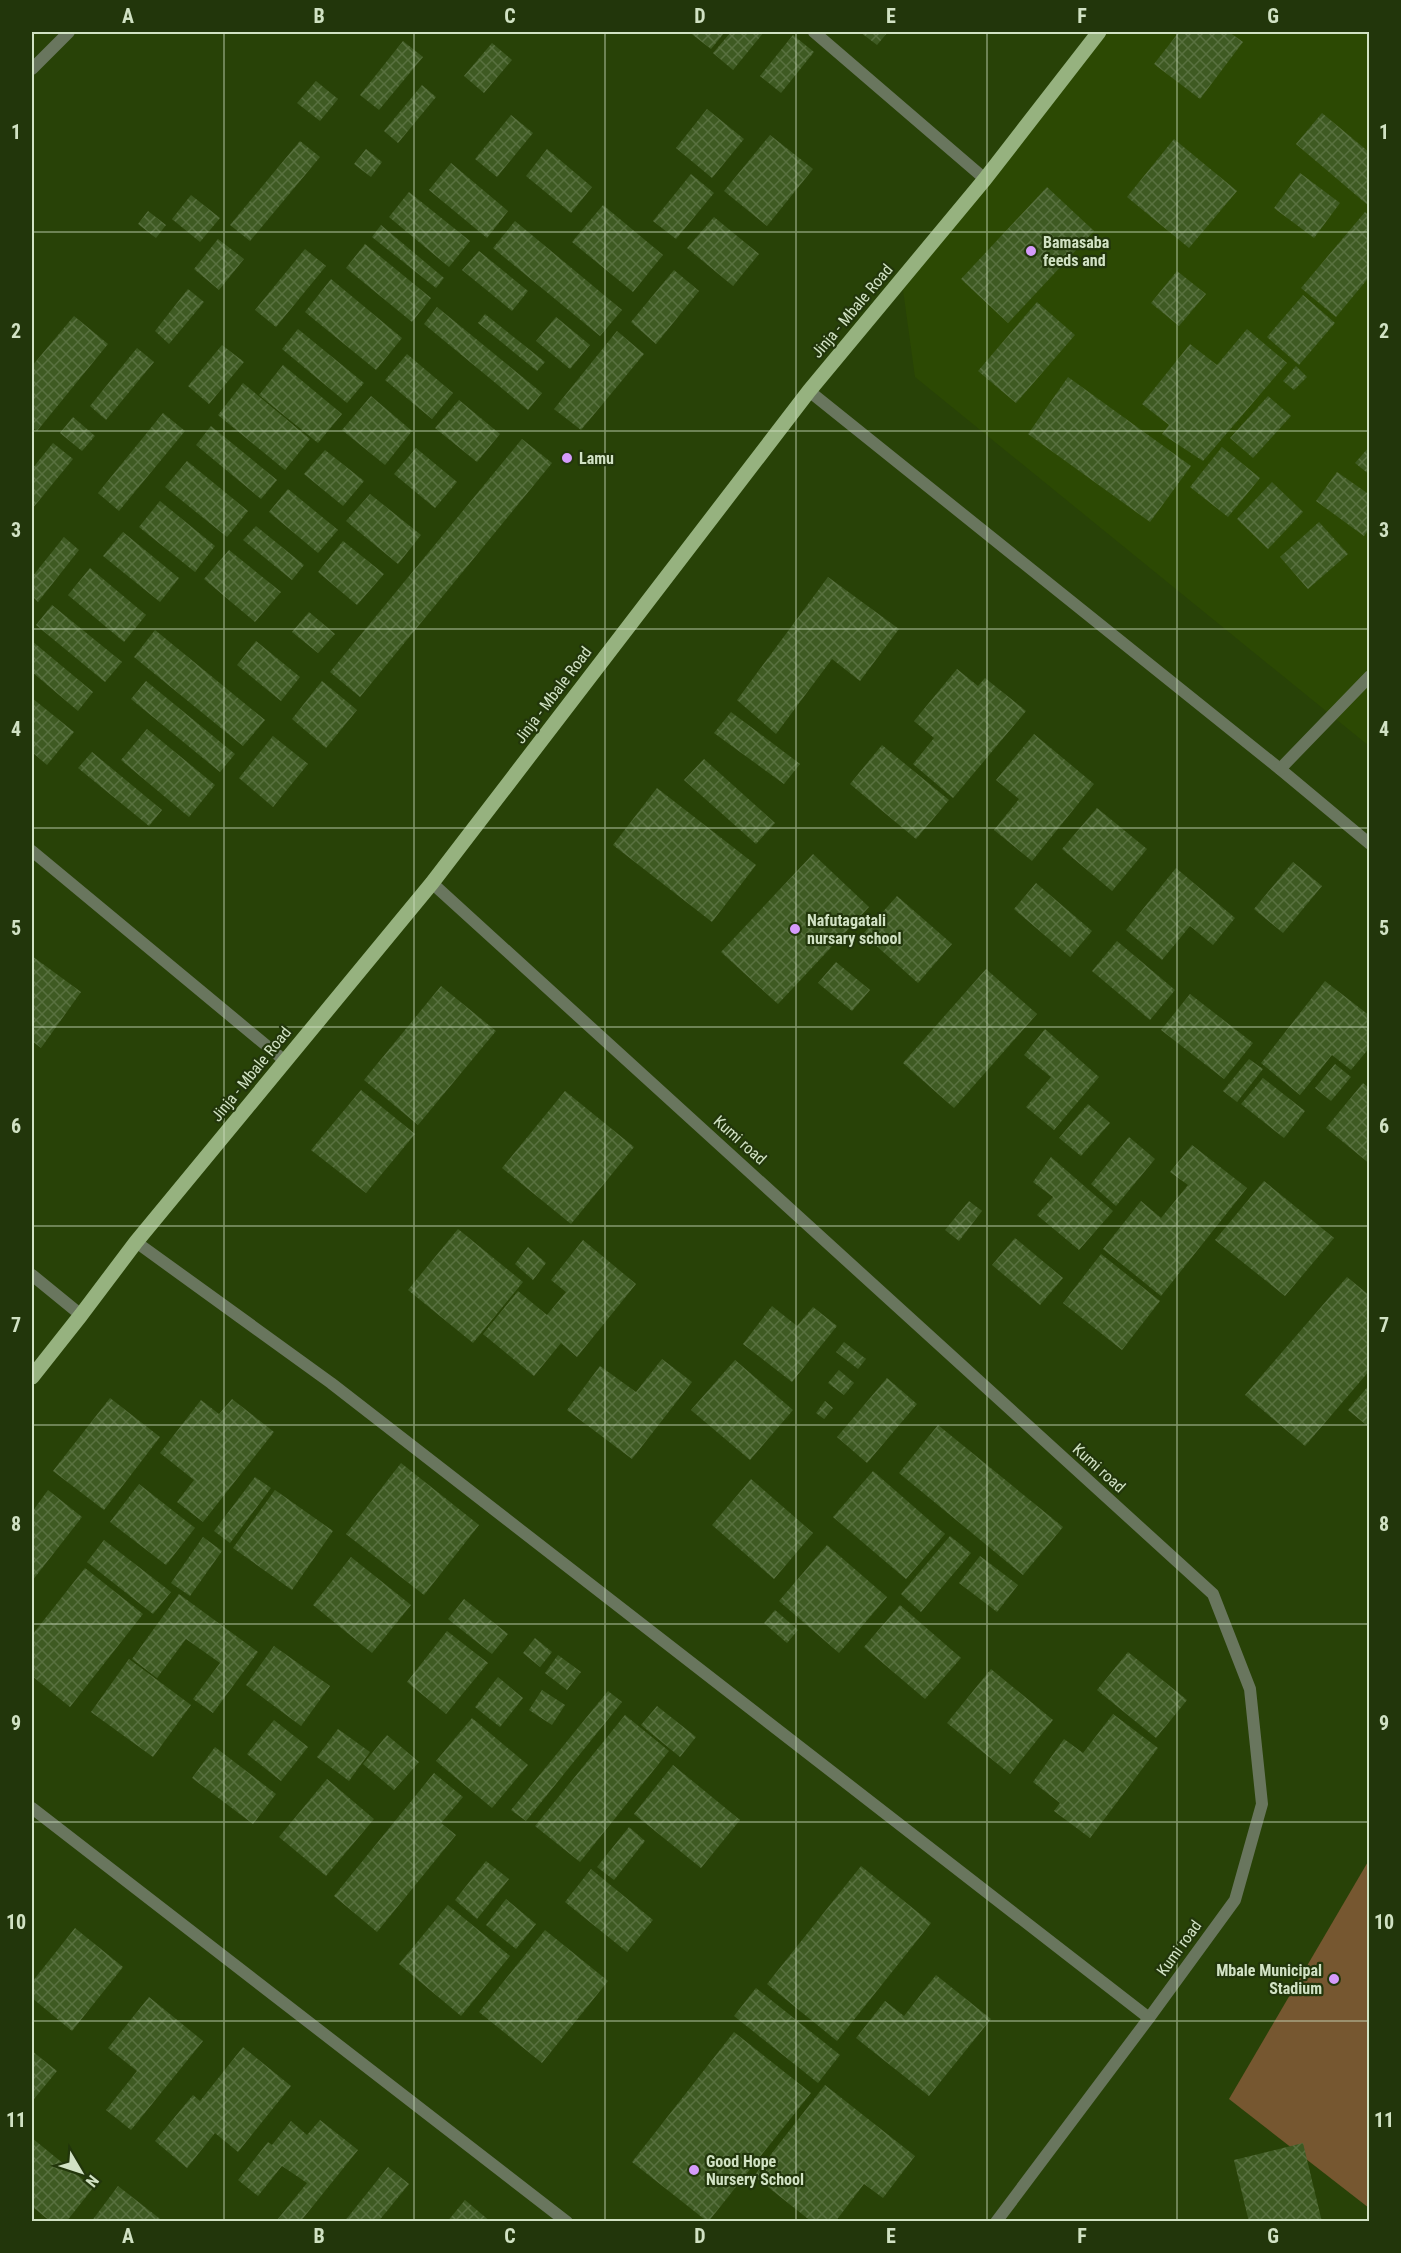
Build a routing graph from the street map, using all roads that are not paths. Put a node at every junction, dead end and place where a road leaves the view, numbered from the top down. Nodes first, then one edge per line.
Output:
1 (69, 32) edge
2 (814, 32) edge
3 (1099, 32) edge
4 (32, 69) edge
5 (985, 179) junction
6 (809, 391) junction
7 (1370, 676) edge
8 (1280, 769) junction
9 (1370, 844) edge
10 (32, 851) edge
11 (432, 883) junction
12 (285, 1061) junction
13 (136, 1242) junction
14 (32, 1275) edge
15 (81, 1315) junction
16 (32, 1377) edge
17 (32, 1808) edge
18 (1149, 2018) junction
19 (567, 2222) edge
20 (996, 2222) edge

1 - 4 street
2 - 5 street
3 - 5 main road, Jinja - Mbale Road
5 - 6 main road, Jinja - Mbale Road
6 - 8 street
6 - 11 main road, Jinja - Mbale Road
7 - 8 street
8 - 9 street
10 - 12 street
11 - 12 main road, Jinja - Mbale Road
11 - 18 street, Kumi road
12 - 13 main road, Jinja - Mbale Road
13 - 15 main road, Jinja - Mbale Road
13 - 18 street
14 - 15 street
15 - 16 main road, Jinja - Mbale Road
17 - 19 street
18 - 20 street, Kumi road

